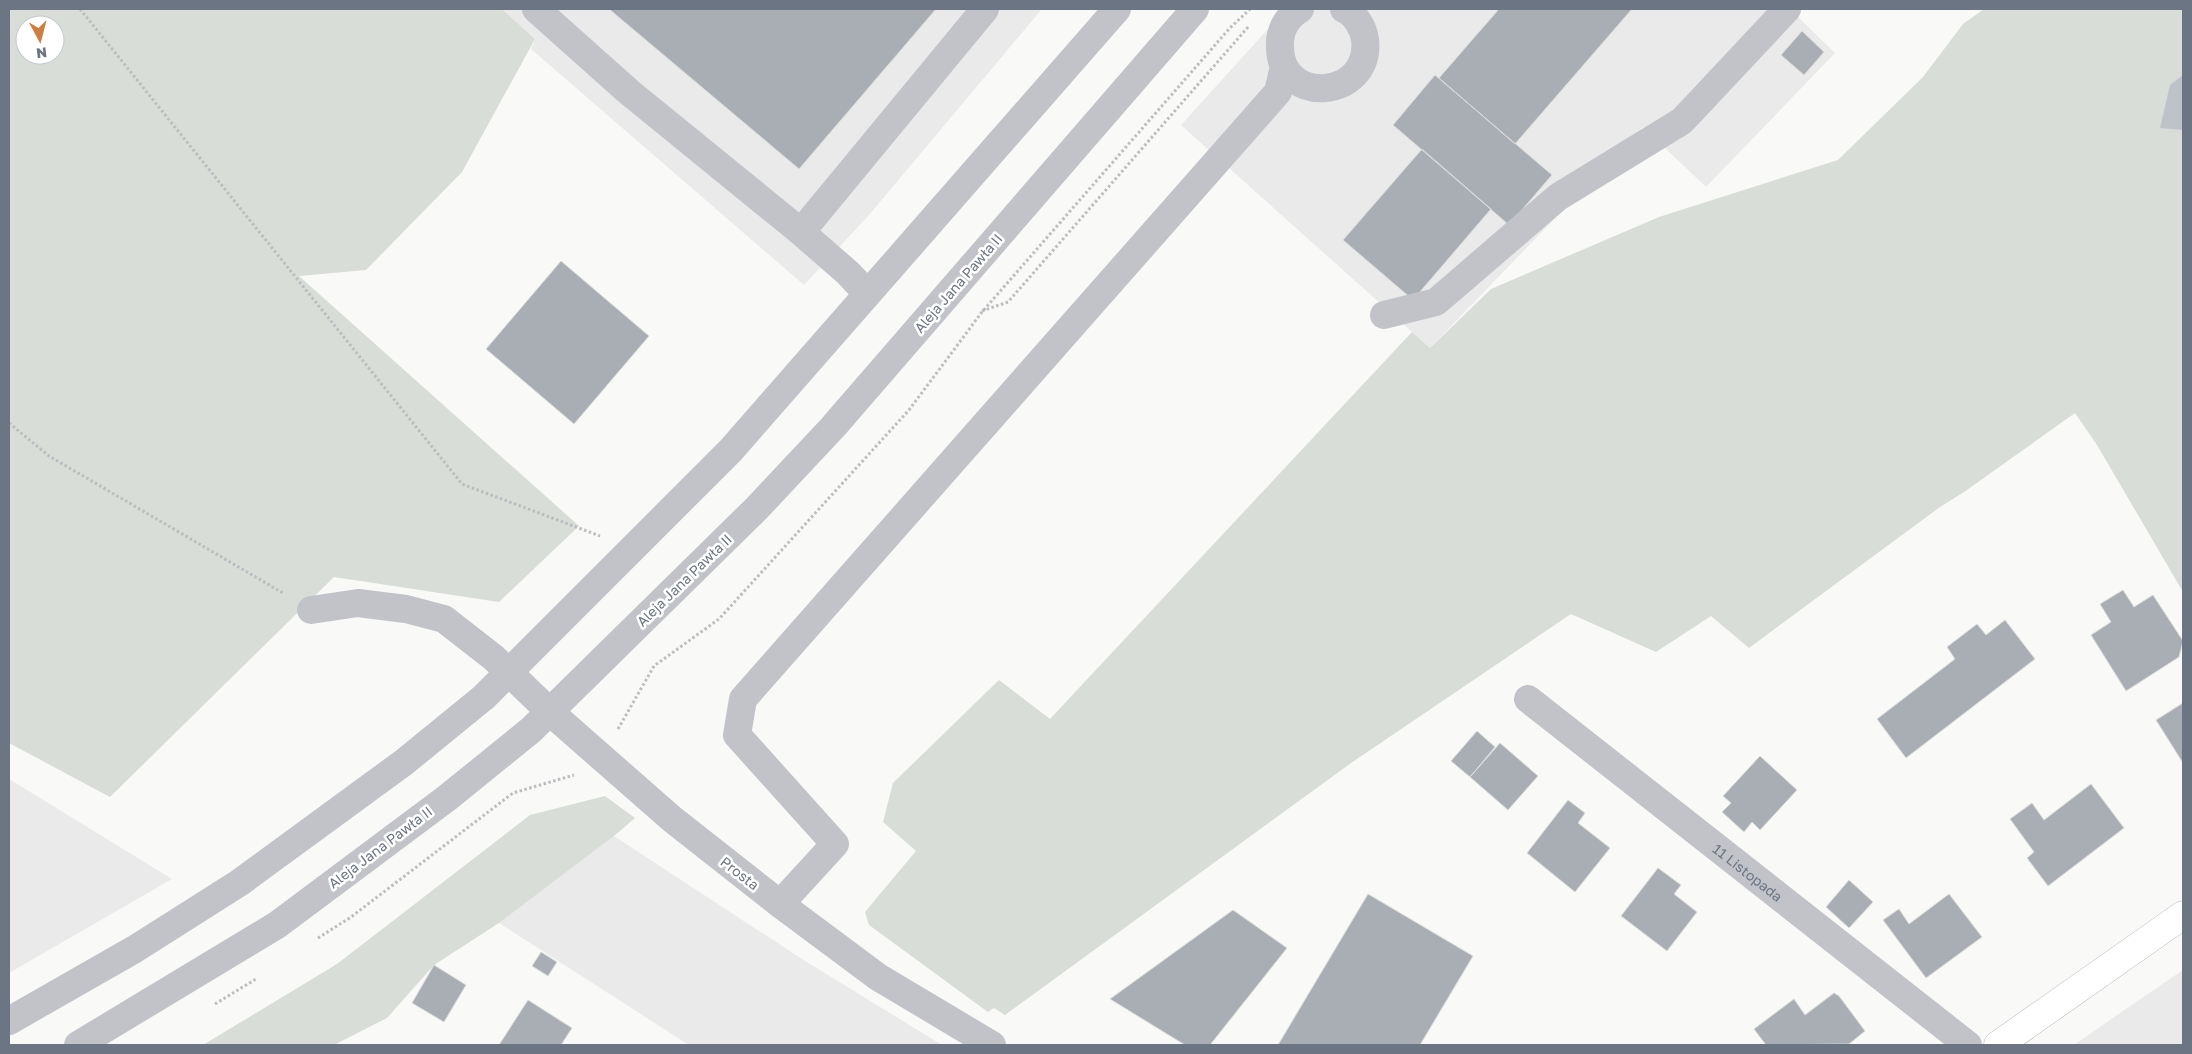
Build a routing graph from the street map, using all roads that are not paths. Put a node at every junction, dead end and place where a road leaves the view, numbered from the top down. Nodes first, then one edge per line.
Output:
1 (536, 9) edge
2 (985, 9) edge
3 (1117, 9) edge
4 (1195, 9) edge
5 (1300, 9) edge
6 (1787, 9) edge
7 (1348, 10) edge
8 (1284, 67) junction
9 (801, 232) junction
10 (867, 293) junction
11 (1384, 315) dead end
12 (311, 610) road end
13 (510, 672) junction
14 (1528, 699) dead end
15 (550, 712) junction
16 (780, 904) junction
17 (2183, 914) edge
18 (9, 1020) edge
19 (78, 1045) edge
20 (992, 1045) edge
21 (1968, 1045) edge
22 (1998, 1045) edge

1 - 9 street
2 - 9 street
3 - 10 street
4 - 15 street, Aleja Jana Pawła II
5 - 8 street
6 - 11 street
7 - 8 street
8 - 16 street
9 - 10 street
10 - 13 street
12 - 13 street, Prosta
13 - 15 street, Prosta
13 - 18 street
14 - 21 street, 11 Listopada
15 - 16 street, Prosta
15 - 19 street, Aleja Jana Pawła II
16 - 20 street, Prosta
17 - 22 main road

